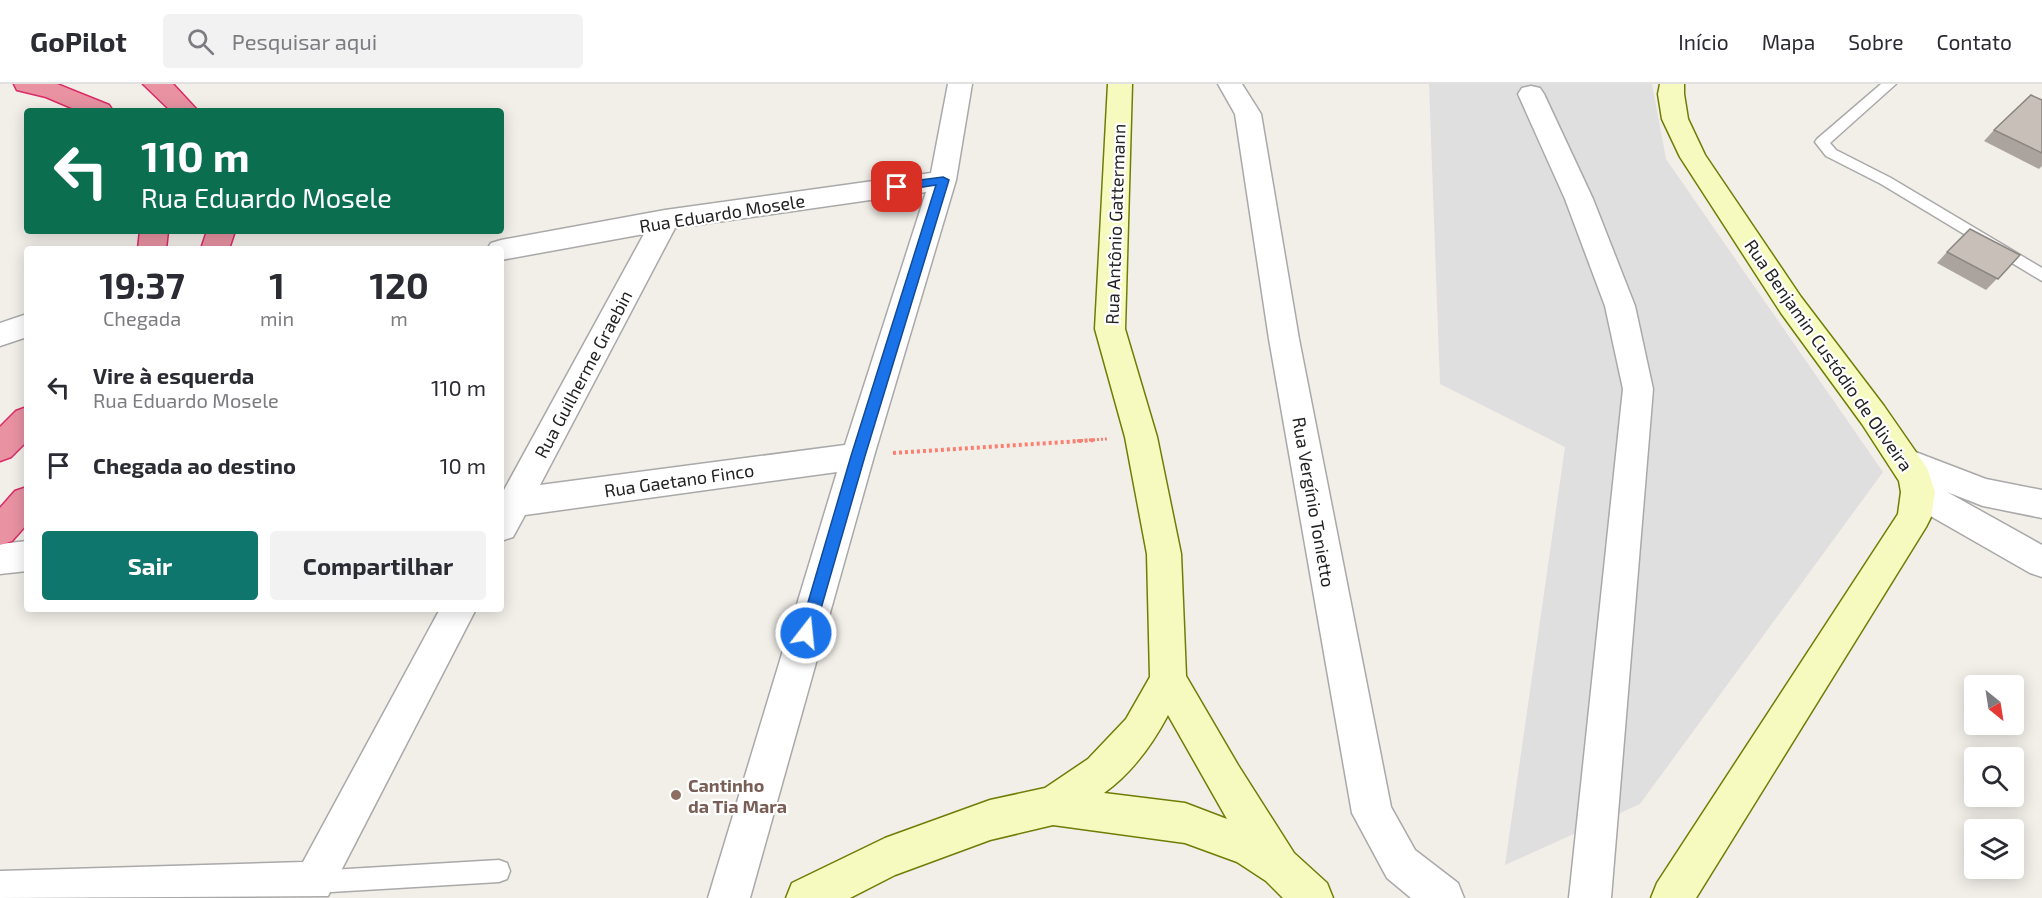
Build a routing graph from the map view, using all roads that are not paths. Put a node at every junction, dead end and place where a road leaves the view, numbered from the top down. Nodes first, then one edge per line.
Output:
1 (26, 84) edge
2 (155, 84) edge
3 (960, 84) edge
4 (1120, 84) edge
5 (1230, 84) edge
6 (1258, 84) edge
7 (1672, 84) edge
8 (1888, 84) edge
9 (1531, 94) dead end
10 (93, 108) edge
11 (182, 108) edge
12 (1248, 114) junction
13 (943, 180) junction
14 (665, 220) junction
15 (504, 249) edge
16 (2042, 275) edge
17 (24, 326) edge
18 (0, 334) edge
19 (24, 423) edge
20 (0, 448) edge
21 (858, 456) junction
22 (1905, 461) junction
23 (1918, 492) junction
24 (24, 504) edge
25 (2042, 504) edge
26 (505, 511) edge
27 (0, 531) edge
28 (24, 556) edge
29 (0, 559) edge
30 (2042, 562) edge
31 (456, 612) edge
32 (1168, 679) junction
33 (1053, 806) junction
34 (1280, 867) junction
35 (499, 872) dead end
36 (314, 882) junction
37 (0, 891) edge
38 (827, 892) edge
39 (729, 898) edge
40 (1312, 898) edge
41 (1443, 898) edge
42 (1590, 898) edge
43 (1672, 898) edge

1 - 10 highway
2 - 11 highway
3 - 13 street
4 - 32 main road, Rua Antônio Gattermann
5 - 12 street, Rua Vergínio Tonietto
6 - 12 street
7 - 22 main road, Rua Benjamin Custódio de Oliveira
8 - 16 lane
9 - 42 street
12 - 41 street, Rua Vergínio Tonietto
13 - 14 street, Rua Eduardo Mosele
13 - 21 street
14 - 15 street, Rua Eduardo Mosele
14 - 26 street, Rua Guilherme Graebin
17 - 18 street
19 - 20 highway
21 - 26 street, Rua Gaetano Finco
21 - 39 street
22 - 23 main road, Rua Benjamin Custódio de Oliveira
22 - 25 street
23 - 30 street
23 - 43 main road, Rua Benjamin Custódio de Oliveira
24 - 27 highway
28 - 29 street
31 - 36 street
32 - 33 main road
32 - 34 main road, Rua Antônio Gattermann
33 - 34 main road
33 - 38 main road
34 - 40 main road
35 - 36 lane
36 - 37 street

